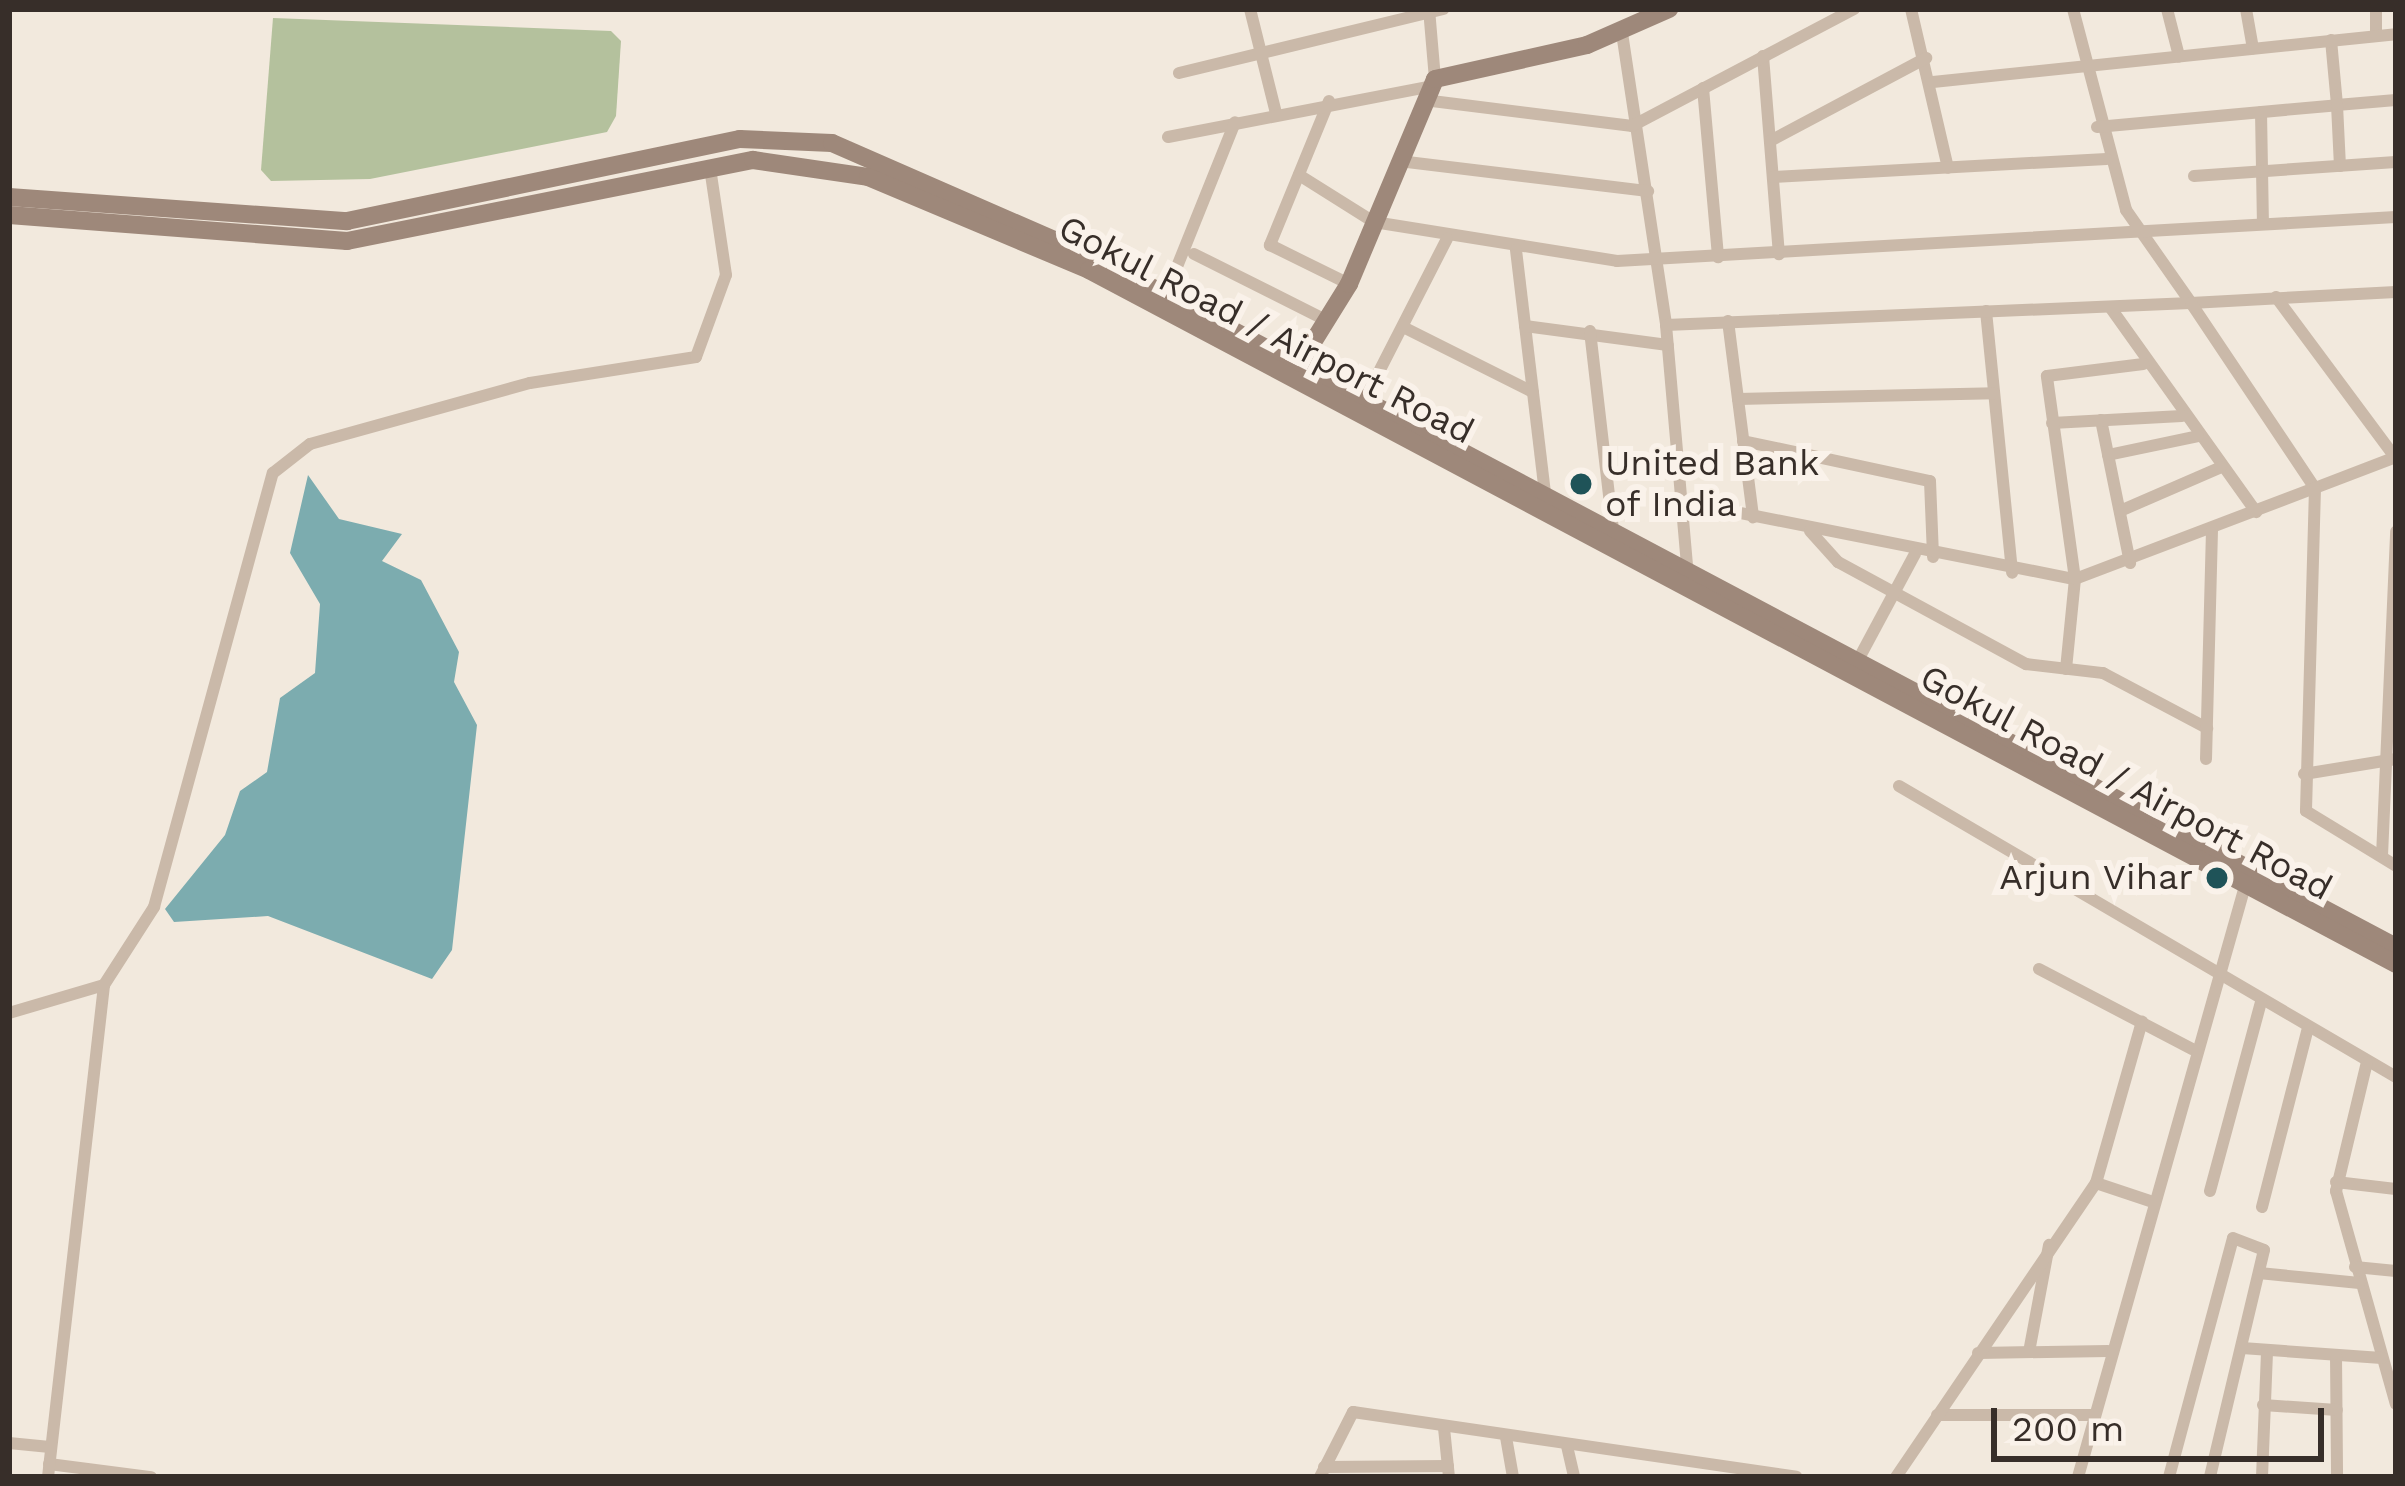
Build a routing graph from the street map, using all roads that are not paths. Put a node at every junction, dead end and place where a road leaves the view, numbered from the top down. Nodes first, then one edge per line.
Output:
1 (1250, 9) edge
2 (1627, 9) edge
3 (1670, 9) edge
4 (1854, 9) edge
5 (1911, 9) edge
6 (2073, 9) edge
7 (2167, 9) edge
8 (2246, 9) edge
9 (2375, 9) edge
10 (1433, 10) edge
11 (1625, 31) junction
12 (2396, 34) edge
13 (2376, 36) junction
14 (2331, 40) junction
15 (2253, 48) junction
16 (1260, 50) junction
17 (1763, 56) junction
18 (2179, 56) junction
19 (1926, 58) junction
20 (2085, 67) junction
21 (1179, 73) dead end
22 (1933, 82) junction
23 (1703, 88) junction
24 (1428, 89) junction
25 (2396, 100) edge
26 (1329, 101) junction
27 (2337, 105) junction
28 (2261, 112) junction
29 (1276, 113) junction
30 (1235, 122) junction
31 (1639, 123) junction
32 (2097, 127) junction
33 (1168, 137) dead end
34 (822, 141) junction
35 (1770, 141) junction
36 (808, 160) junction
37 (2107, 160) junction
38 (1399, 161) junction
39 (2396, 162) edge
40 (829, 166) junction
41 (2340, 166) junction
42 (710, 168) junction
43 (1948, 168) junction
44 (2262, 172) junction
45 (1299, 175) junction
46 (2194, 176) dead end
47 (1772, 177) junction
48 (1648, 191) junction
49 (9, 197) edge
50 (9, 215) edge
51 (2396, 217) edge
52 (1374, 222) junction
53 (2263, 223) junction
54 (2140, 229) junction
55 (1447, 239) junction
56 (1516, 250) junction
57 (1194, 254) dead end
58 (1779, 254) junction
59 (1718, 257) junction
60 (1656, 260) junction
61 (1348, 284) junction
62 (2396, 292) edge
63 (1166, 294) junction
64 (2276, 297) junction
65 (2191, 303) junction
66 (2110, 307) junction
67 (1986, 311) junction
68 (1326, 320) junction
69 (1728, 321) junction
70 (1666, 325) junction
71 (1525, 326) junction
72 (1405, 328) junction
73 (1590, 331) junction
74 (1668, 345) junction
75 (1300, 364) junction
76 (2143, 364) junction
77 (1533, 392) junction
78 (1994, 393) junction
79 (1365, 399) junction
80 (1738, 399) junction
81 (2182, 416) junction
82 (2102, 420) junction
83 (2052, 423) junction
84 (2198, 436) junction
85 (1743, 441) junction
86 (2108, 454) junction
87 (2396, 457) edge
88 (2222, 467) junction
89 (2315, 488) junction
90 (1545, 495) junction
91 (1685, 502) junction
92 (2120, 511) junction
93 (2256, 512) junction
94 (1753, 517) junction
95 (1809, 530) junction
96 (2212, 530) junction
97 (1613, 531) junction
98 (2396, 531) edge
99 (1915, 554) junction
100 (1934, 557) junction
101 (2130, 563) junction
102 (2012, 573) junction
103 (2075, 579) junction
104 (1688, 580) junction
105 (1893, 594) junction
106 (2394, 594) edge
107 (1857, 662) junction
108 (2066, 668) junction
109 (2391, 676) edge
110 (2207, 728) junction
111 (2206, 758) dead end
112 (2389, 760) edge
113 (2304, 774) junction
114 (1899, 786) dead end
115 (2381, 856) junction
116 (2396, 866) edge
117 (2248, 877) junction
118 (2396, 947) edge
119 (2396, 964) edge
120 (2039, 969) dead end
121 (2219, 975) junction
122 (104, 985) junction
123 (2261, 1002) junction
124 (9, 1012) edge
125 (2142, 1022) junction
126 (2308, 1028) junction
127 (2192, 1049) junction
128 (2368, 1062) junction
129 (2396, 1077) edge
130 (2336, 1182) junction
131 (2096, 1183) junction
132 (2396, 1189) edge
133 (2210, 1191) dead end
134 (2153, 1202) junction
135 (2262, 1207) dead end
136 (2048, 1244) junction
137 (2356, 1267) junction
138 (2396, 1271) edge
139 (2259, 1273) junction
140 (2360, 1282) junction
141 (2242, 1348) junction
142 (2108, 1351) junction
143 (2029, 1352) junction
144 (2267, 1352) junction
145 (1978, 1353) junction
146 (2336, 1355) junction
147 (2382, 1358) junction
148 (2396, 1404) edge
149 (2264, 1405) junction
150 (2337, 1410) junction
151 (1937, 1415) junction
152 (2093, 1415) junction
153 (1444, 1428) junction
154 (1506, 1437) junction
155 (9, 1442) edge
156 (1567, 1446) junction
157 (50, 1447) junction
158 (48, 1470) edge
159 (1696, 1470) edge
160 (1322, 1472) edge
161 (1448, 1472) edge
162 (152, 1477) edge
163 (1513, 1477) edge
164 (1574, 1477) edge
165 (1796, 1477) edge
166 (1896, 1477) edge
167 (2069, 1477) edge
168 (2078, 1477) edge
169 (2169, 1477) edge
170 (2210, 1477) edge
171 (2262, 1477) edge
172 (2338, 1477) edge

1 - 16 street
2 - 11 street
3 - 11 main road
4 - 17 street
5 - 19 street
6 - 20 street
7 - 18 street
8 - 15 street
9 - 13 street
10 - 16 street
10 - 24 street
11 - 24 main road
11 - 31 street
12 - 13 street
13 - 14 street
14 - 15 street
14 - 27 street
15 - 18 street
16 - 21 street
16 - 29 street
17 - 23 street
17 - 35 street
18 - 20 street
19 - 22 street
19 - 35 street
20 - 22 street
20 - 32 street
22 - 43 street
23 - 31 street
23 - 59 street
24 - 26 street
24 - 31 street
24 - 38 main road
25 - 27 street
26 - 29 street
26 - 45 street
27 - 28 street
27 - 41 street
28 - 32 street
28 - 44 street
29 - 30 street
30 - 33 street
30 - 63 street
31 - 48 street
32 - 37 street
34 - 36 main road
34 - 40 main road
34 - 49 main road
34 - 63 main road
35 - 47 street
36 - 40 main road, Gokul Road / Airport Road
36 - 42 main road, Gokul Road / Airport Road
37 - 43 street
37 - 54 street
38 - 48 street
38 - 52 main road
39 - 41 street
40 - 104 main road, Gokul Road / Airport Road
41 - 44 street
42 - 50 main road, Gokul Road / Airport Road
42 - 122 street
43 - 47 street
44 - 46 street
44 - 53 street
45 - 52 street
45 - 61 street
47 - 58 street
48 - 60 street
51 - 53 street
52 - 55 street
52 - 61 main road
53 - 54 street
54 - 58 street
54 - 65 street
55 - 56 street
55 - 72 street
56 - 60 street
56 - 71 street
57 - 68 street
58 - 59 street
59 - 60 street
60 - 70 street
61 - 68 main road
62 - 64 street
63 - 75 main road
64 - 65 street
64 - 87 street
65 - 66 street
65 - 89 street
66 - 67 street
66 - 76 street
67 - 69 street
67 - 78 street
68 - 75 main road
69 - 70 street
69 - 80 street
70 - 74 street
71 - 73 street
71 - 77 street
72 - 77 street
72 - 79 street
73 - 74 street
73 - 97 street
74 - 91 street
75 - 79 main road
76 - 81 street
76 - 83 street
77 - 90 street
78 - 80 street
78 - 102 street
79 - 90 main road
80 - 85 street
81 - 82 street
81 - 84 street
82 - 83 street
82 - 86 street
83 - 103 street
84 - 86 street
84 - 88 street
85 - 94 street
85 - 100 street
86 - 92 street
87 - 89 street
88 - 92 street
88 - 93 street
89 - 93 street
89 - 113 street
90 - 97 main road
91 - 94 street
91 - 104 street
92 - 101 street
93 - 96 street
94 - 95 street
95 - 99 street
95 - 105 street
96 - 101 street
96 - 110 street
97 - 104 main road
98 - 106 street
99 - 100 street
99 - 105 street
100 - 102 street
101 - 103 street
102 - 103 street
103 - 108 street
104 - 107 main road
104 - 117 main road, Gokul Road / Airport Road
105 - 107 street
105 - 108 street
106 - 109 street
107 - 117 main road
108 - 110 street
109 - 112 street
110 - 111 street
112 - 113 street
112 - 115 street
113 - 115 street
114 - 121 street
115 - 116 street
117 - 118 main road
117 - 119 main road, Gokul Road / Airport Road
117 - 121 street
120 - 125 street
121 - 123 street
121 - 127 street
122 - 124 street
122 - 157 street
123 - 126 street
123 - 133 street
125 - 127 street
125 - 131 street
126 - 128 street
126 - 135 street
127 - 134 street
128 - 129 street
128 - 130 street
130 - 132 street
130 - 137 street
131 - 134 street
131 - 136 street
134 - 142 street
136 - 143 street
136 - 145 street
137 - 138 street
137 - 140 street
139 - 140 street
139 - 141 street
139 - 169 street
140 - 147 street
141 - 144 street
141 - 170 street
142 - 143 street
142 - 152 street
143 - 145 street
144 - 146 street
144 - 149 street
145 - 151 street
146 - 147 street
146 - 150 street
147 - 148 street
149 - 150 street
149 - 171 street
150 - 172 street
151 - 152 street
151 - 166 street
152 - 168 street
153 - 154 street
153 - 160 street
153 - 161 street
154 - 156 street
154 - 163 street
155 - 157 street
156 - 159 street
156 - 164 street
157 - 158 street
158 - 162 street
159 - 165 street
160 - 161 street
167 - 168 street

